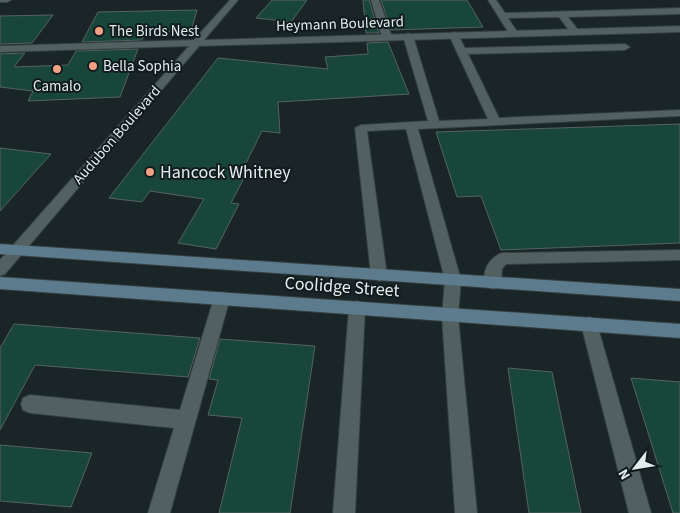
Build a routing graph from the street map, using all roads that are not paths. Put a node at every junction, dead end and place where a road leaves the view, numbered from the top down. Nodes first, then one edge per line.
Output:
1 (0, 0) edge
2 (7, 0) edge
3 (234, 0) edge
4 (375, 0) edge
5 (492, 0) edge
6 (680, 11) edge
7 (561, 14) junction
8 (594, 14) junction
9 (502, 16) junction
10 (680, 29) edge
11 (610, 30) junction
12 (574, 31) junction
13 (513, 33) junction
14 (454, 35) junction
15 (408, 36) junction
16 (387, 37) junction
17 (196, 43) junction
18 (625, 47) dead end
19 (0, 49) edge
20 (462, 51) junction
21 (680, 113) edge
22 (495, 122) junction
23 (436, 125) junction
24 (410, 126) junction
25 (0, 249) edge
26 (16, 251) junction
27 (680, 255) edge
28 (0, 270) edge
29 (379, 275) junction
30 (453, 280) junction
31 (0, 283) edge
32 (493, 283) junction
33 (680, 295) edge
34 (222, 298) junction
35 (357, 308) junction
36 (450, 316) junction
37 (589, 324) junction
38 (680, 331) edge
39 (30, 404) dead end
40 (186, 420) junction
41 (159, 513) edge
42 (344, 513) edge
43 (466, 513) edge
44 (640, 513) edge

1 - 2 street
3 - 17 street, Audubon Boulevard
4 - 16 street
5 - 9 street
6 - 8 street
7 - 8 street
7 - 9 street
7 - 12 street
8 - 11 street
9 - 13 street
10 - 11 street, Heymann Boulevard
11 - 12 street, Heymann Boulevard
12 - 13 street, Heymann Boulevard
13 - 14 street, Heymann Boulevard
14 - 15 street, Heymann Boulevard
14 - 20 street
15 - 16 street, Heymann Boulevard
15 - 23 street
16 - 17 street, Heymann Boulevard
17 - 19 street, Heymann Boulevard
17 - 26 street, Audubon Boulevard
18 - 20 street
20 - 22 street
21 - 22 street
22 - 23 street
23 - 24 street
24 - 29 street
24 - 30 street
25 - 26 street, Coolidge Street
26 - 28 street, Audubon Boulevard
26 - 29 street, Coolidge Street
27 - 32 street
29 - 30 street, Coolidge Street
30 - 32 street, Coolidge Street
30 - 36 street
31 - 34 street, Coolidge Street
32 - 33 street, Coolidge Street
34 - 35 street, Coolidge Street
34 - 40 street
35 - 36 street, Coolidge Street
35 - 42 street
36 - 37 street, Coolidge Street
36 - 43 street
37 - 38 street, Coolidge Street
37 - 44 street
39 - 40 street
40 - 41 street

